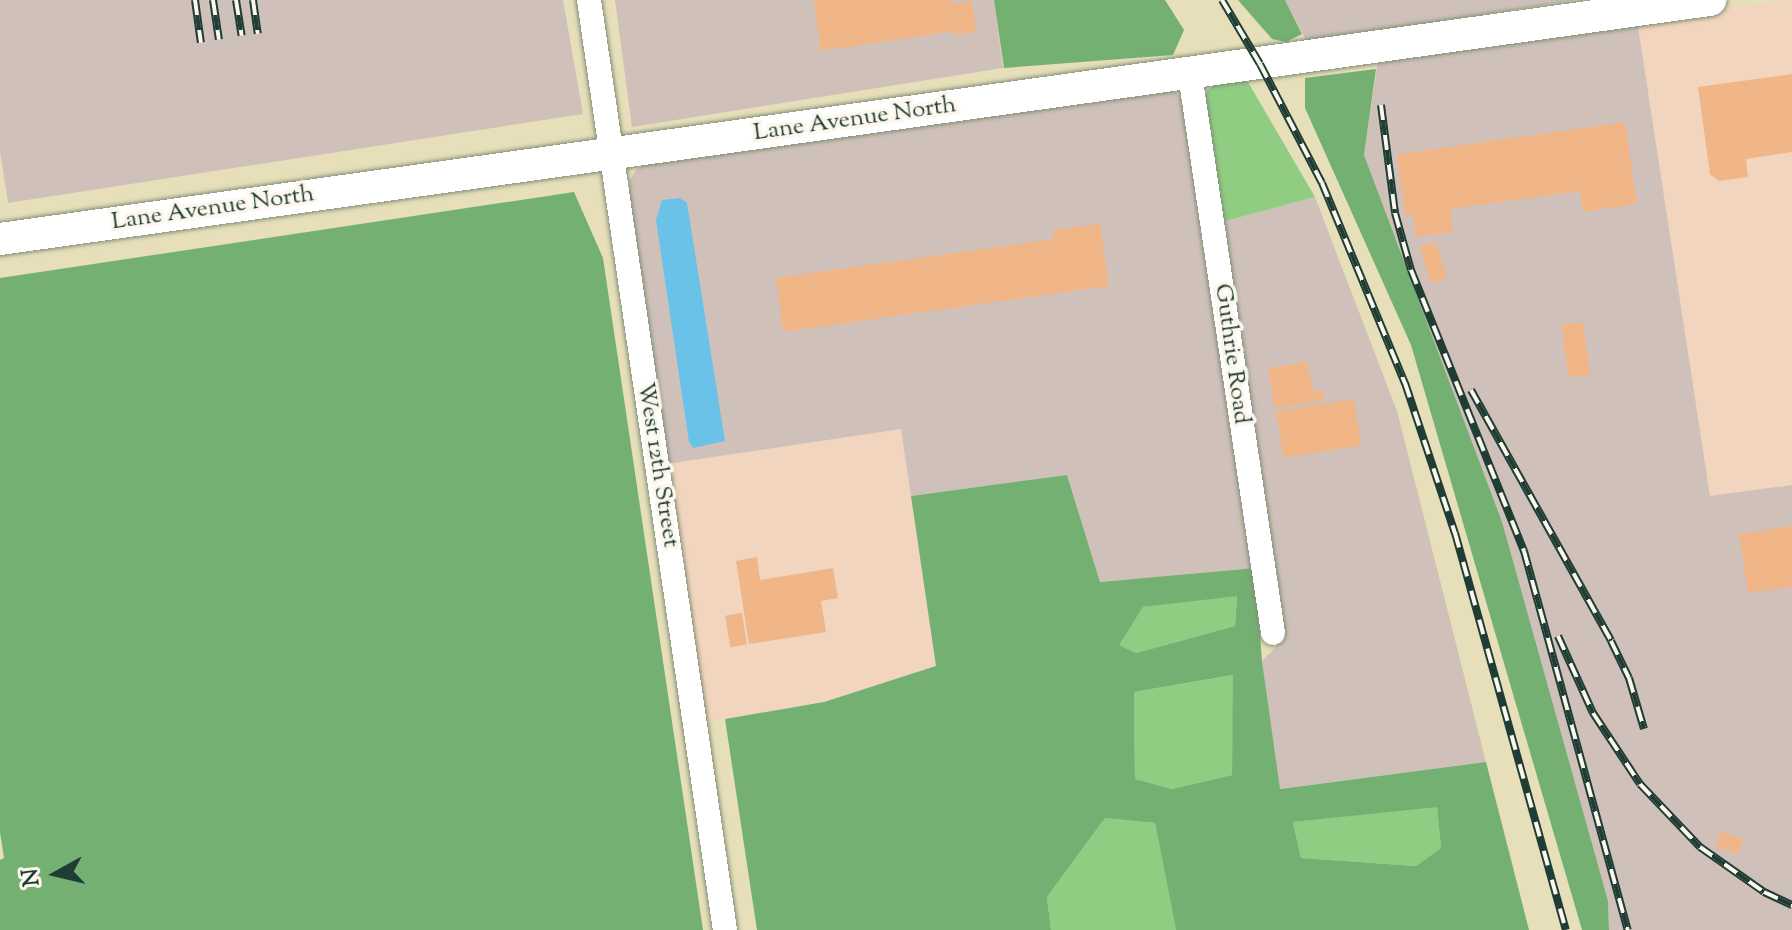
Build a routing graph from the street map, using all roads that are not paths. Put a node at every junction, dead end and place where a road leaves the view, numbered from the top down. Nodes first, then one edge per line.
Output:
1 (589, 0) edge
2 (1710, 0) edge
3 (1190, 74) junction
4 (612, 154) junction
5 (0, 239) edge
6 (1273, 633) dead end
7 (725, 930) edge

1 - 4 street, West 12th Street
2 - 3 main road, Lane Avenue North
3 - 4 main road, Lane Avenue North
3 - 6 street, Guthrie Road
4 - 5 main road, Lane Avenue North
4 - 7 street, West 12th Street

